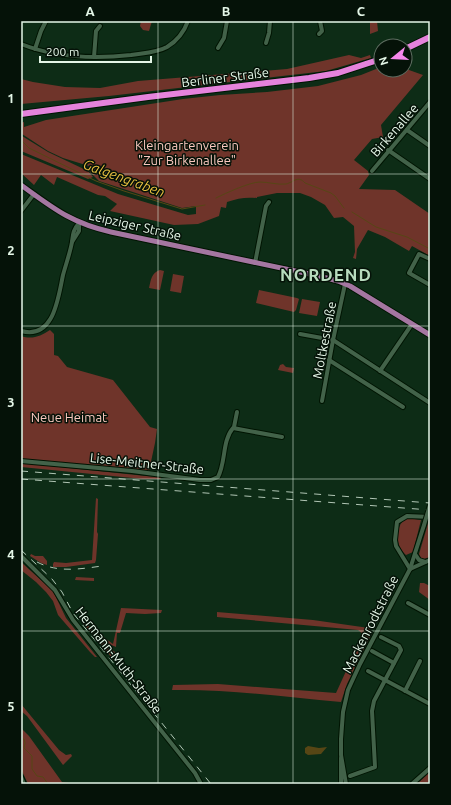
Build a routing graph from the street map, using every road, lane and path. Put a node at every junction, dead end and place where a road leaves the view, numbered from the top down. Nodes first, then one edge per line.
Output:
1 (46, 21) edge
2 (188, 21) edge
3 (227, 21) edge
4 (270, 21) edge
5 (320, 21) edge
6 (100, 26) dead end
7 (319, 34) dead end
8 (430, 37) edge
9 (266, 43) dead end
10 (21, 44) edge
11 (413, 45) edge
12 (218, 48) dead end
13 (35, 49) junction
14 (94, 57) junction
15 (373, 62) edge
16 (430, 102) edge
17 (21, 111) edge
18 (407, 130) junction
19 (430, 146) edge
20 (388, 150) junction
21 (372, 171) dead end
22 (430, 179) edge
23 (21, 185) edge
24 (34, 194) junction
25 (269, 202) dead end
26 (21, 211) edge
27 (79, 223) junction
28 (430, 259) edge
29 (255, 263) junction
30 (345, 284) junction
31 (430, 285) edge
32 (412, 324) junction
33 (21, 330) edge
34 (300, 334) dead end
35 (430, 335) edge
36 (333, 340) junction
37 (329, 360) junction
38 (380, 371) junction
39 (322, 401) dead end
40 (430, 403) edge
41 (403, 407) dead end
42 (237, 412) dead end
43 (233, 427) junction
44 (282, 437) dead end
45 (21, 461) edge
46 (430, 505) edge
47 (430, 517) edge
48 (415, 555) junction
49 (21, 556) edge
50 (402, 556) junction
51 (428, 561) edge
52 (410, 569) junction
53 (408, 603) dead end
54 (430, 614) edge
55 (381, 637) dead end
56 (372, 651) dead end
57 (420, 661) dead end
58 (394, 663) junction
59 (368, 671) dead end
60 (385, 680) junction
61 (405, 691) junction
62 (430, 704) edge
63 (341, 755) junction
64 (430, 768) edge
65 (350, 776) dead end
66 (21, 777) edge
67 (200, 782) edge
68 (24, 784) edge
69 (340, 784) edge
70 (346, 784) edge
71 (412, 784) edge

1 - 13 street
2 - 14 street
3 - 12 street
4 - 9 street
5 - 7 street
6 - 14 street
8 - 11 highway
10 - 13 street
13 - 14 street
15 - 17 highway, Berliner Straße
16 - 18 street, Birkenallee
18 - 19 street
18 - 20 street, Birkenallee
20 - 21 street, Birkenallee
20 - 22 street
23 - 24 main road, Leipziger Straße
24 - 26 street
24 - 27 main road, Leipziger Straße
25 - 29 street
27 - 29 main road, Leipziger Straße
27 - 33 street
28 - 31 street
29 - 30 main road, Leipziger Straße
30 - 32 main road, Leipziger Straße
30 - 36 street, Moltkestraße
32 - 35 main road, Leipziger Straße
32 - 38 street
34 - 36 street
36 - 37 street, Moltkestraße
36 - 38 street
37 - 39 street, Moltkestraße
37 - 41 street
38 - 40 street
42 - 43 street, Lise-Meitner-Straße
43 - 44 street
43 - 45 street, Lise-Meitner-Straße
46 - 48 street, Mackenrodtstraße, bridge
47 - 50 street
48 - 50 street
48 - 51 street
48 - 52 street, Mackenrodtstraße
49 - 67 street, Hermann-Muth-Straße
50 - 52 street
51 - 52 street
52 - 63 street, Mackenrodtstraße
53 - 54 street
55 - 58 street
56 - 58 street
57 - 61 street
58 - 60 street
59 - 60 street
60 - 61 street
60 - 65 street
61 - 62 street
63 - 69 street, Mackenrodtstraße
63 - 70 street, Mackenrodtstraße
64 - 71 street
66 - 68 street

